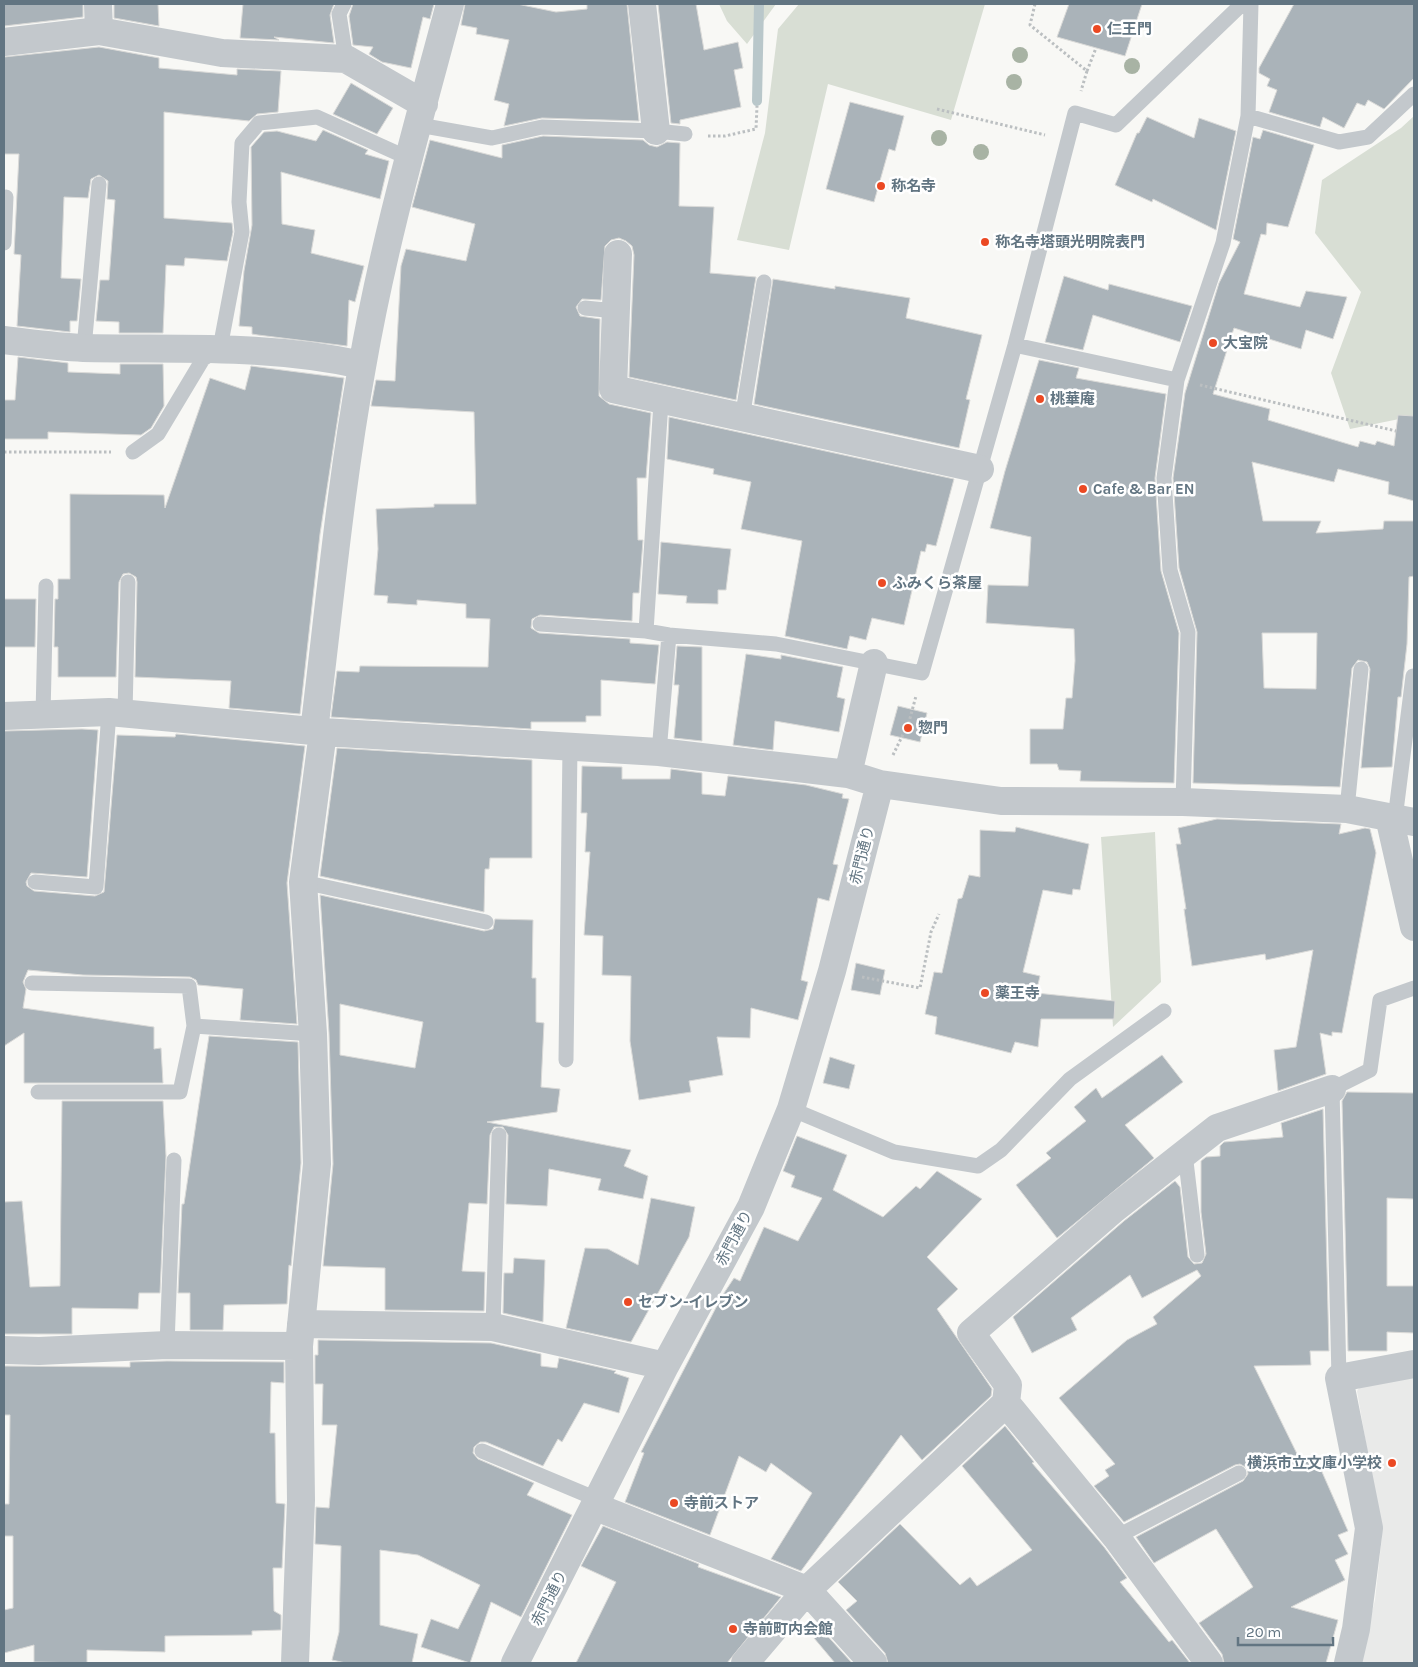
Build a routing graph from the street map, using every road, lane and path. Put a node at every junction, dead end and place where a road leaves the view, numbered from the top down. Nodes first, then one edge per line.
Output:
1 (98, 4) edge
2 (344, 4) edge
3 (450, 4) edge
4 (642, 4) edge
5 (1035, 4) edge
6 (1242, 4) edge
7 (1251, 4) edge
8 (99, 31) junction
9 (4, 42) edge
10 (1096, 48) dead end
11 (346, 59) junction
12 (1087, 71) junction
13 (1414, 94) edge
14 (757, 106) dead end
15 (937, 109) dead end
16 (1075, 113) junction
17 (422, 114) junction
18 (1248, 116) junction
19 (656, 131) junction
20 (685, 134) joint
21 (1068, 140) junction
22 (408, 158) junction
23 (99, 184) dead end
24 (6, 197) dead end
25 (4, 243) edge
26 (618, 254) dead end
27 (764, 282) dead end
28 (585, 308) dead end
29 (616, 310) junction
30 (4, 340) edge
31 (1015, 345) junction
32 (84, 348) junction
33 (220, 348) junction
34 (362, 365) junction
35 (1177, 380) junction
36 (1216, 389) dead end
37 (661, 402) junction
38 (742, 419) junction
39 (1396, 431) dead end
40 (4, 452) edge
41 (133, 452) joint
42 (980, 469) junction
43 (128, 582) dead end
44 (46, 586) dead end
45 (540, 624) dead end
46 (646, 631) junction
47 (669, 635) junction
48 (874, 663) junction
49 (1361, 669) dead end
50 (1413, 676) edge
51 (117, 713) junction
52 (43, 715) junction
53 (4, 716) edge
54 (318, 732) junction
55 (570, 747) junction
56 (660, 752) junction
57 (848, 774) junction
58 (880, 784) junction
59 (1183, 802) junction
60 (1347, 809) junction
61 (1400, 819) edge
62 (35, 882) dead end
63 (303, 882) junction
64 (939, 914) dead end
65 (486, 922) dead end
66 (1414, 927) edge
67 (832, 971) junction
68 (32, 983) dead end
69 (1414, 988) edge
70 (1164, 1012) dead end
71 (194, 1026) junction
72 (313, 1034) junction
73 (566, 1060) dead end
74 (1332, 1089) junction
75 (38, 1092) dead end
76 (791, 1109) junction
77 (499, 1135) dead end
78 (1185, 1153) junction
79 (174, 1160) dead end
80 (1197, 1255) dead end
81 (493, 1327) junction
82 (300, 1335) junction
83 (167, 1345) junction
84 (4, 1350) edge
85 (1414, 1364) edge
86 (665, 1366) junction
87 (1339, 1378) junction
88 (1006, 1404) junction
89 (482, 1450) dead end
90 (1238, 1473) dead end
91 (598, 1503) junction
92 (1116, 1537) junction
93 (807, 1590) junction
94 (295, 1663) edge
95 (515, 1663) edge
96 (745, 1663) edge
97 (873, 1663) edge
98 (1209, 1663) edge
99 (1348, 1663) edge

1 - 8 street
2 - 11 lane
3 - 17 street
4 - 19 street
5 - 12 path
6 - 16 lane
7 - 18 lane
8 - 9 street
8 - 11 street
10 - 12 path
11 - 17 street
12 - 16 path
13 - 18 lane
14 - 20 path
15 - 21 path
16 - 21 lane
17 - 19 lane
17 - 22 street
18 - 35 lane
19 - 20 lane
21 - 31 lane
22 - 33 lane
22 - 34 street
23 - 32 lane
24 - 25 lane
26 - 29 street
27 - 38 lane
28 - 29 lane
29 - 37 street
30 - 32 street
31 - 35 lane
31 - 42 lane
32 - 33 street
33 - 34 street
33 - 41 lane
34 - 54 street
35 - 59 lane
36 - 39 path
37 - 38 street
37 - 46 lane
38 - 42 street
40 - 41 path
42 - 48 lane
43 - 51 lane
44 - 52 lane
45 - 46 lane
46 - 47 lane
47 - 48 lane
47 - 56 lane
48 - 57 street
49 - 60 lane
50 - 61 lane
51 - 52 street
51 - 54 street
51 - 62 lane
52 - 53 street
54 - 55 street
54 - 63 street
55 - 56 street
55 - 73 lane
56 - 57 street
57 - 58 street
58 - 59 street
58 - 67 street, 赤門通り
59 - 60 street
60 - 61 street
61 - 66 street
63 - 65 lane
63 - 72 street
64 - 67 path
67 - 76 street, 赤門通り
68 - 71 lane
69 - 74 lane
70 - 76 lane
71 - 72 lane
71 - 75 lane
72 - 82 street
74 - 78 street
74 - 87 lane
76 - 86 street, 赤門通り
77 - 81 lane
78 - 80 lane
78 - 88 street
79 - 83 lane
81 - 82 street
81 - 86 street
82 - 83 street
82 - 94 street
83 - 84 street
85 - 87 street
86 - 91 street, 赤門通り
87 - 99 street
88 - 92 street
88 - 93 street
89 - 91 lane
90 - 92 lane
91 - 93 street
91 - 95 street, 赤門通り
92 - 98 street
93 - 96 street
93 - 97 street

